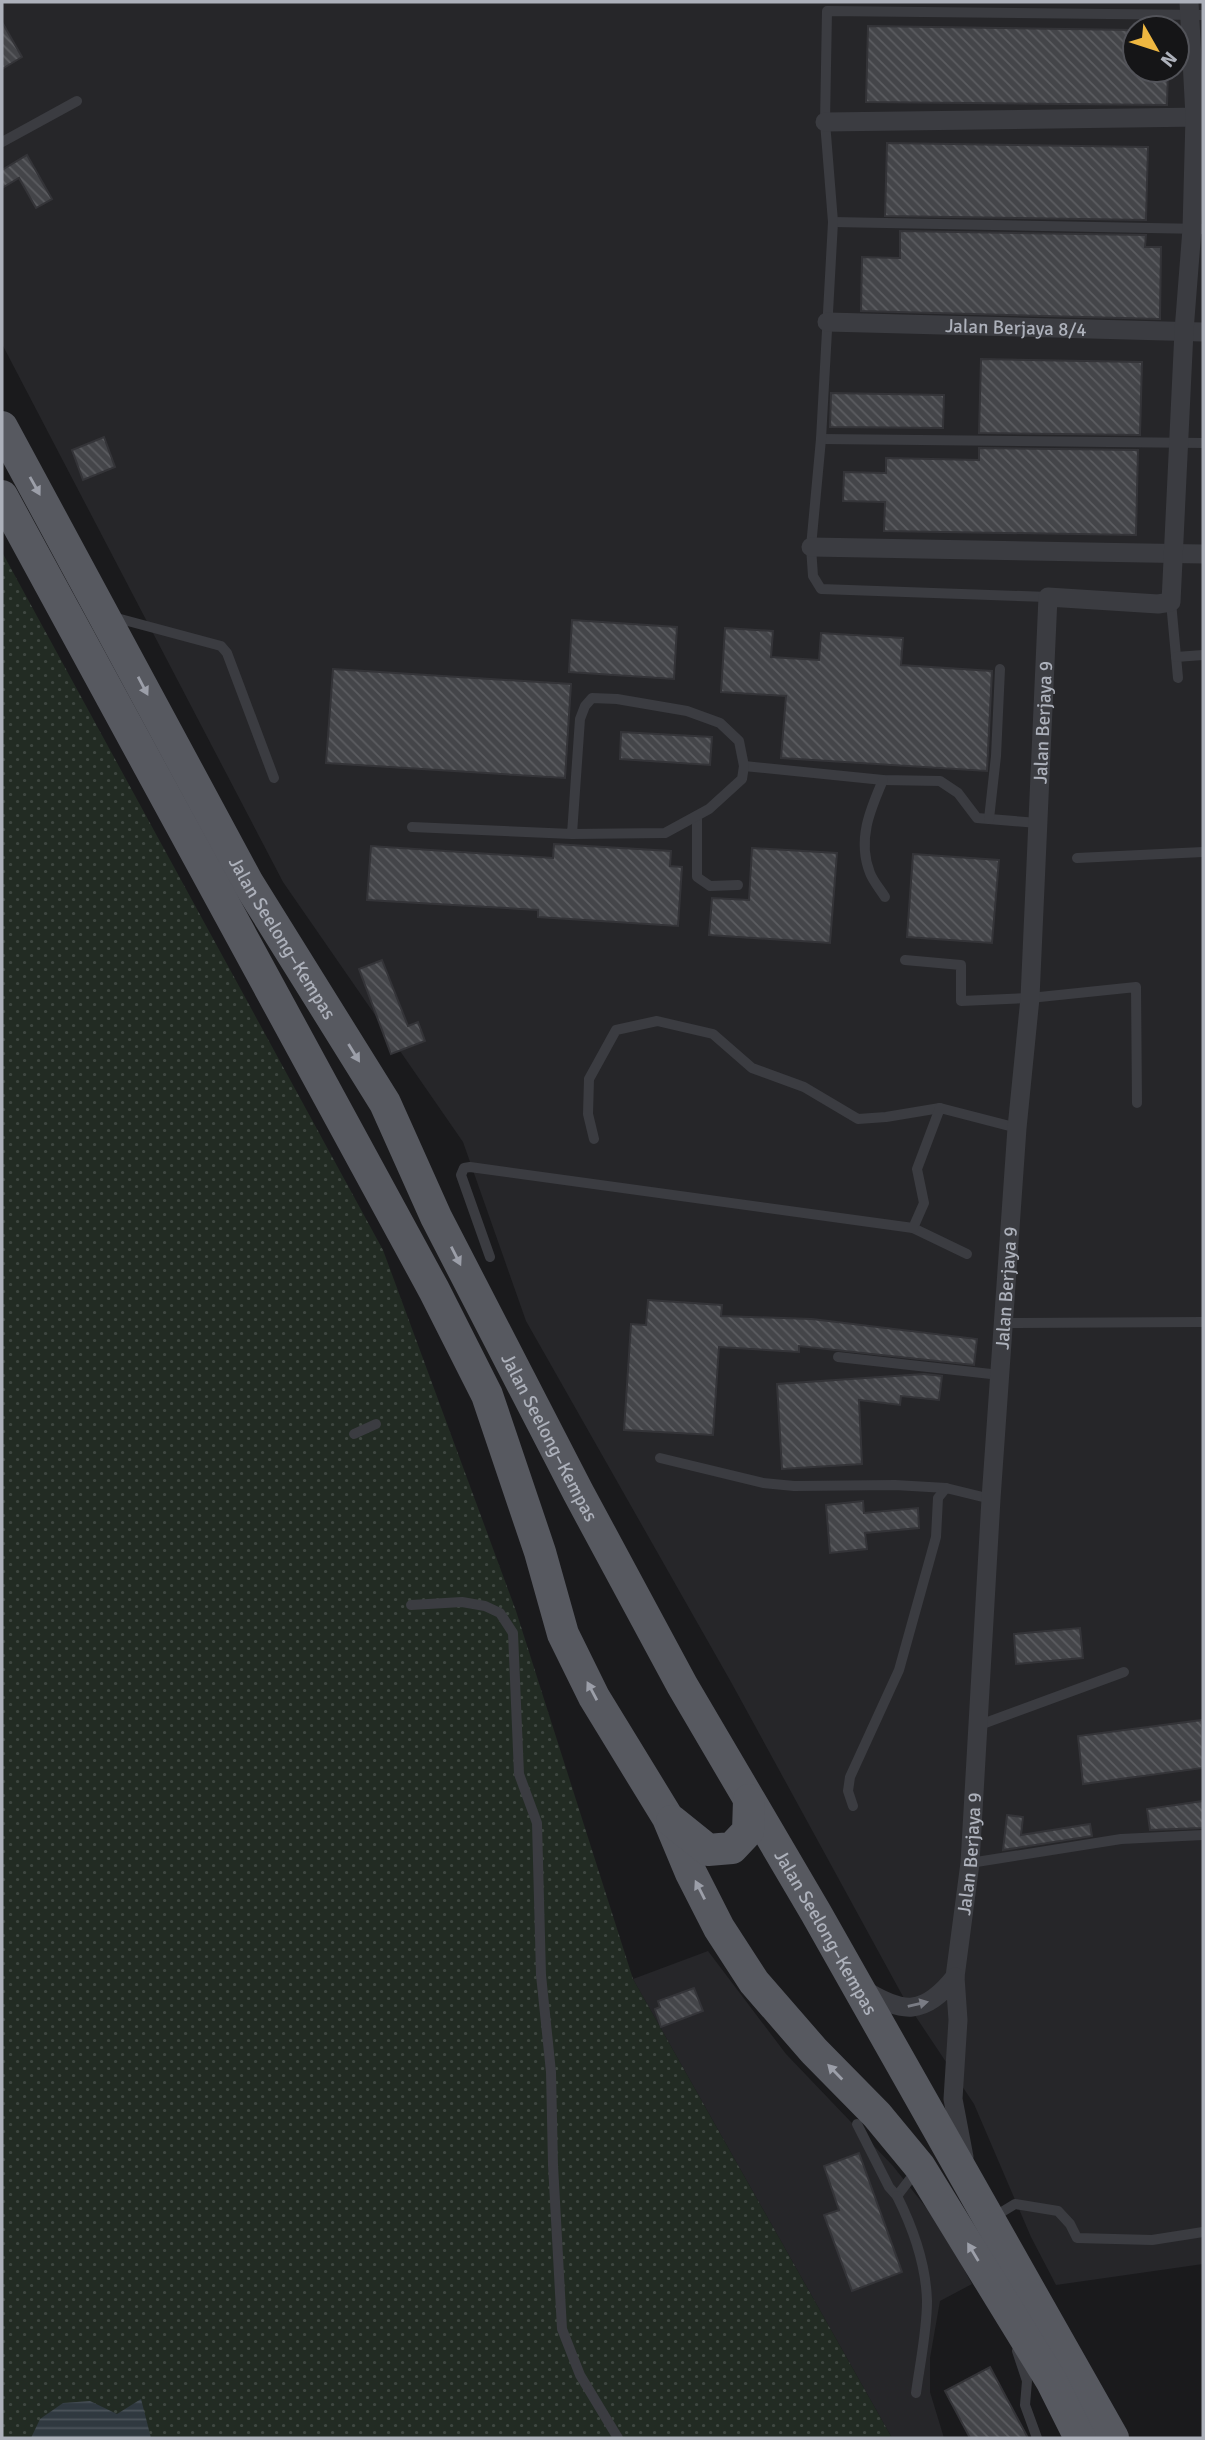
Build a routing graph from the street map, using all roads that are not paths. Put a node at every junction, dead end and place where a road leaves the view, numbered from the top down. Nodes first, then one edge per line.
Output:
1 (1194, 10) edge
2 (76, 101) dead end
3 (1199, 117) edge
4 (825, 122) junction
5 (2, 142) edge
6 (833, 222) junction
7 (1198, 229) edge
8 (827, 321) junction
9 (1194, 332) edge
10 (2, 426) edge
11 (821, 439) junction
12 (1178, 442) junction
13 (1203, 443) edge
14 (2, 496) edge
15 (811, 547) junction
16 (1173, 553) junction
17 (1203, 554) edge
18 (1048, 597) junction
19 (1171, 602) junction
20 (105, 615) junction
21 (1203, 654) edge
22 (1176, 657) junction
23 (1000, 669) dead end
24 (1178, 678) dead end
25 (744, 766) junction
26 (275, 778) dead end
27 (883, 780) junction
28 (697, 816) junction
29 (989, 819) junction
30 (1038, 823) junction
31 (412, 827) dead end
32 (572, 834) junction
33 (1203, 852) edge
34 (1077, 858) dead end
35 (738, 886) dead end
36 (885, 897) dead end
37 (905, 960) dead end
38 (1030, 998) junction
39 (1137, 1102) dead end
40 (940, 1108) junction
41 (1017, 1128) junction
42 (594, 1139) dead end
43 (913, 1228) junction
44 (967, 1254) dead end
45 (490, 1257) dead end
46 (1203, 1322) edge
47 (1004, 1323) junction
48 (838, 1357) dead end
49 (1000, 1375) junction
50 (376, 1423) dead end
51 (354, 1434) dead end
52 (660, 1458) dead end
53 (946, 1488) junction
54 (991, 1499) junction
55 (411, 1605) dead end
56 (1124, 1672) dead end
57 (977, 1726) junction
58 (749, 1800) junction
59 (853, 1806) dead end
60 (668, 1818) junction
61 (1203, 1835) edge
62 (970, 1863) junction
63 (955, 1977) junction
64 (856, 1984) junction
65 (858, 2124) dead end
66 (920, 2167) junction
67 (970, 2183) junction
68 (897, 2196) junction
69 (991, 2219) junction
70 (1203, 2232) edge
71 (992, 2283) junction
72 (1009, 2333) dead end
73 (1014, 2345) dead end
74 (916, 2393) dead end
75 (618, 2438) edge
76 (1037, 2438) edge
77 (1080, 2438) edge
78 (1113, 2438) edge

1 - 3 street
1 - 4 lane
2 - 5 lane
3 - 4 street
3 - 7 street
4 - 6 lane
6 - 7 lane
6 - 8 lane
7 - 9 street
8 - 9 street, Jalan Berjaya 8/4
8 - 11 lane
9 - 12 street
10 -> 20 main road, Jalan Seelong–Kempas
11 - 12 lane
11 - 15 lane
12 - 13 lane
12 - 16 street
60 -> 14 main road, Jalan Seelong–Kempas
15 - 16 street
15 - 18 lane
16 - 17 street
16 - 19 street
18 - 19 street
18 - 30 street, Jalan Berjaya 9
19 - 22 lane
20 - 26 lane
20 -> 58 main road, Jalan Seelong–Kempas
21 - 22 lane
22 - 24 lane
23 - 29 lane
25 - 27 lane
25 - 28 lane
25 - 32 lane
27 - 29 lane
27 - 36 lane
28 - 32 lane
28 - 35 lane
29 - 30 lane
30 - 38 street, Jalan Berjaya 9
31 - 32 lane
33 - 34 lane
37 - 38 lane
38 - 39 lane
38 - 41 street, Jalan Berjaya 9
40 - 41 lane
40 - 42 lane
40 - 43 lane
41 - 47 street, Jalan Berjaya 9
43 - 44 lane
43 - 45 lane
46 - 47 lane
47 - 49 street, Jalan Berjaya 9
48 - 49 lane
49 - 54 street, Jalan Berjaya 9
50 - 51 lane
52 - 53 lane
53 - 54 lane
53 - 59 lane
54 - 57 street, Jalan Berjaya 9
55 - 75 lane
56 - 57 lane
57 - 62 street, Jalan Berjaya 9
58 - 60 main road
58 - 64 main road, Jalan Seelong–Kempas
66 -> 60 main road, Jalan Seelong–Kempas
61 - 62 lane
62 - 63 street, Jalan Berjaya 9
64 -> 63 street
63 - 67 street, Jalan Berjaya 9
64 - 67 main road, Jalan Seelong–Kempas
65 - 68 lane
66 - 68 lane
71 -> 66 main road, Jalan Seelong–Kempas
67 - 69 main road, Jalan Seelong–Kempas
68 - 74 lane
69 - 70 lane
69 - 78 main road, Jalan Seelong–Kempas
71 - 72 lane
71 - 77 main road, Jalan Seelong–Kempas
73 - 76 lane

